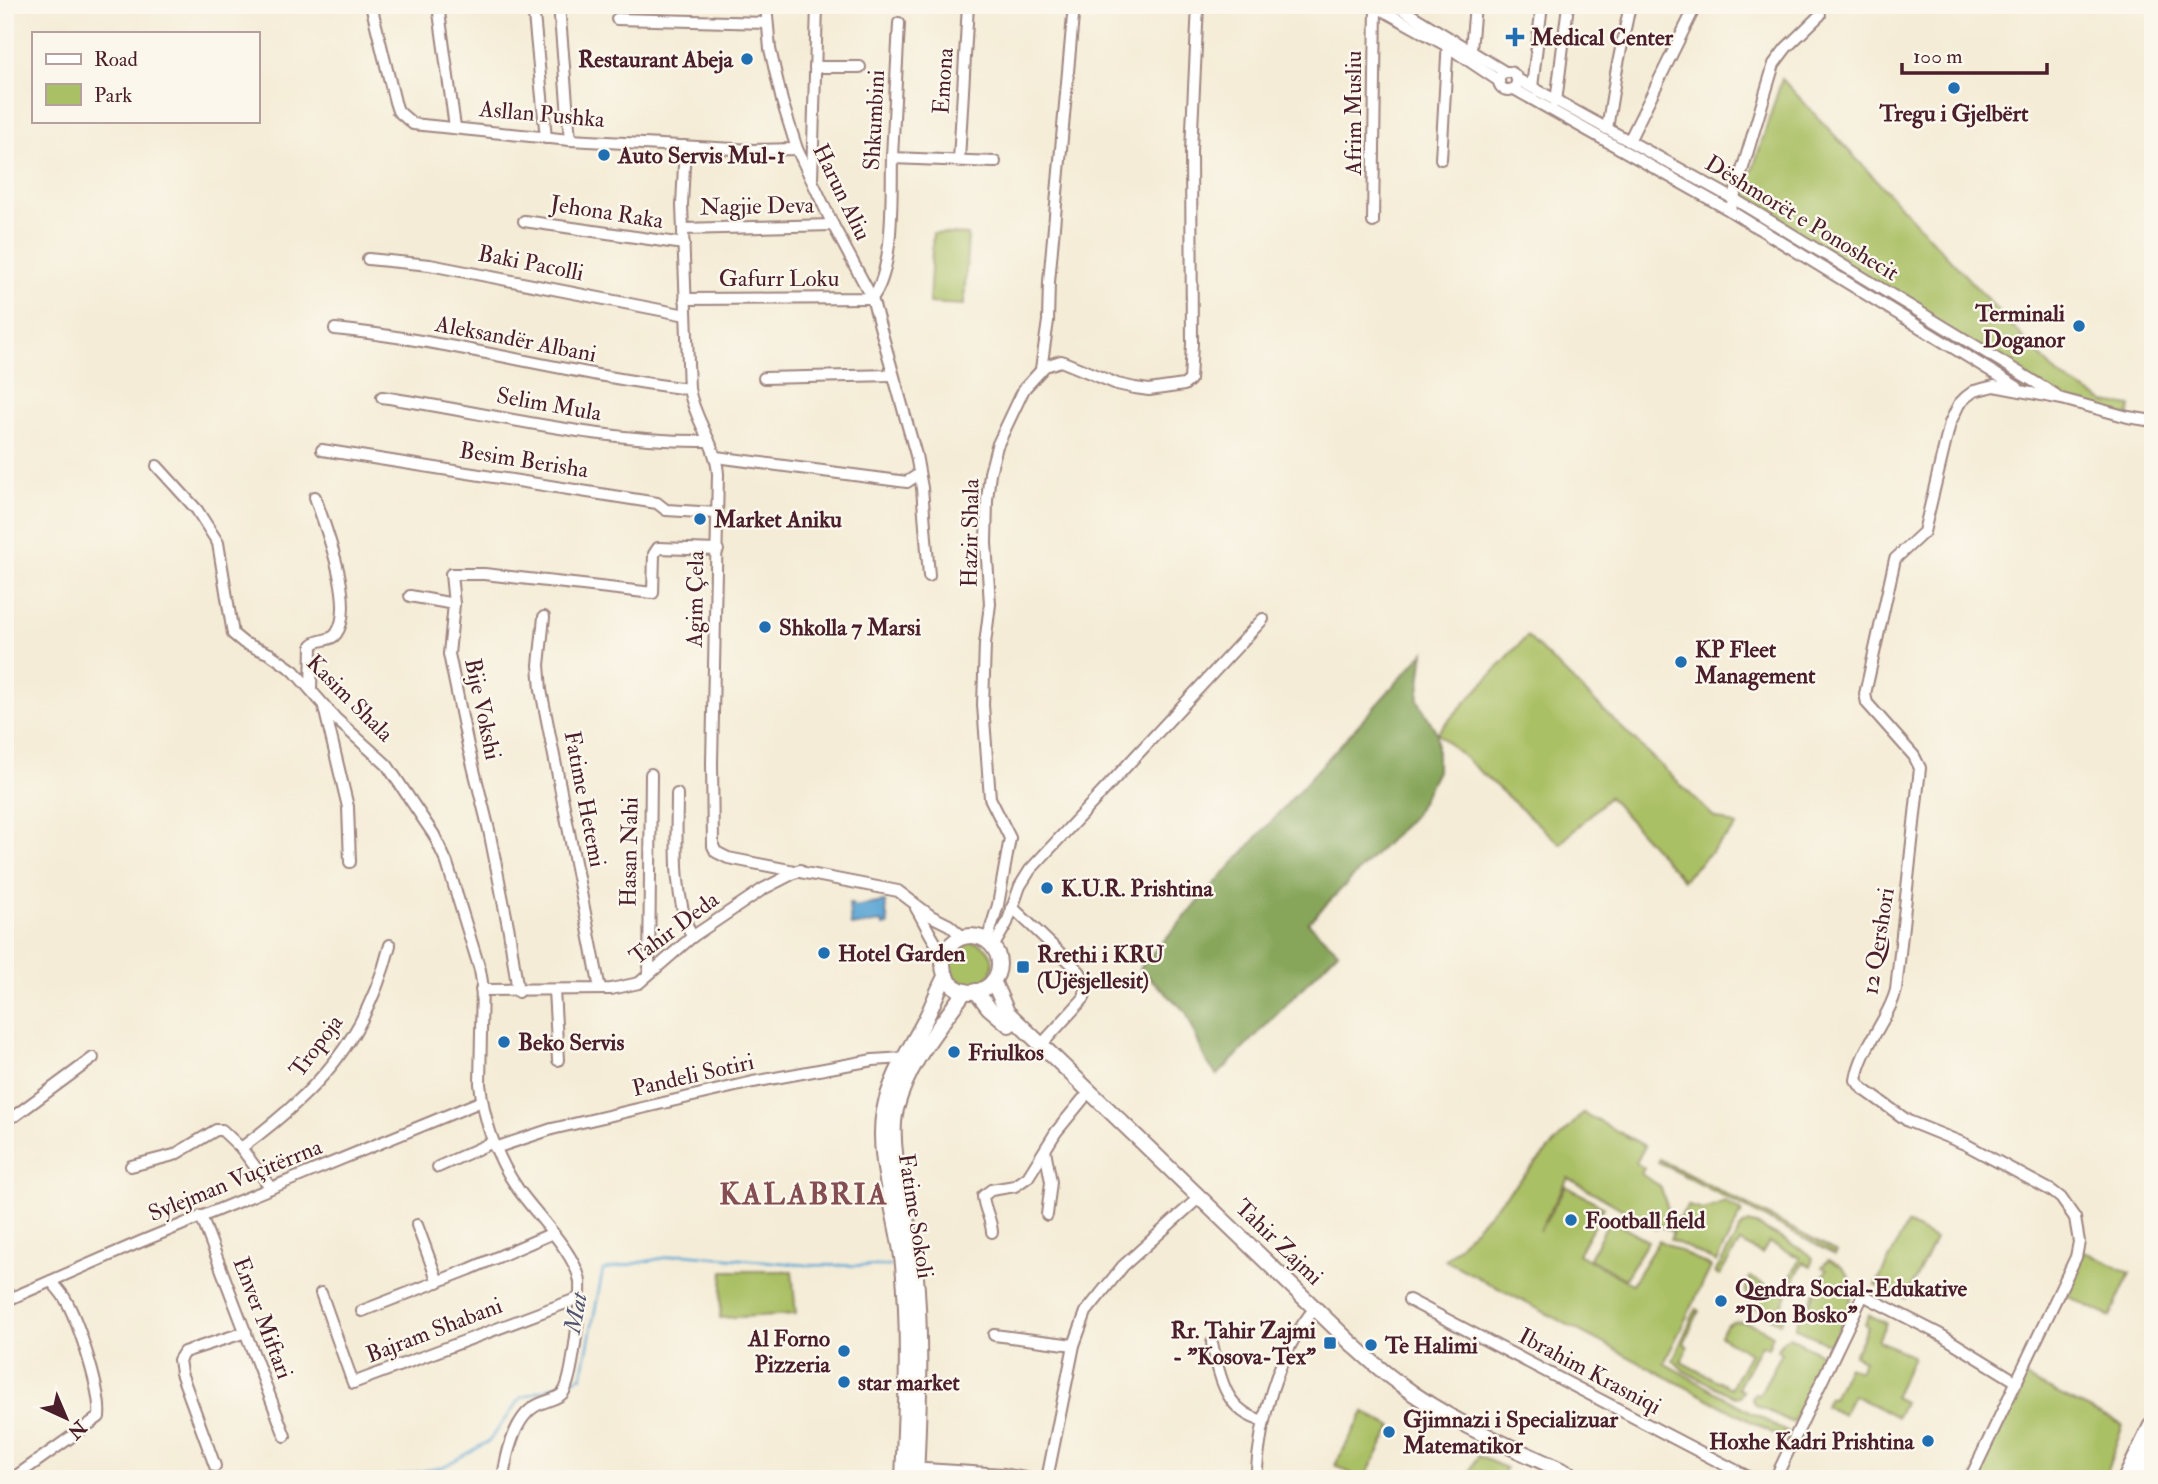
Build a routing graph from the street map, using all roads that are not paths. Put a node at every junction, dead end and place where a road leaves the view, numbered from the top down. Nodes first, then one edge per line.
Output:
1 (371, 5) edge
2 (438, 5) edge
3 (533, 5) edge
4 (559, 5) edge
5 (766, 5) edge
6 (817, 5) edge
7 (968, 5) edge
8 (1074, 5) edge
9 (1198, 5) edge
10 (1395, 5) edge
11 (1475, 5) edge
12 (1542, 5) edge
13 (1568, 5) edge
14 (1630, 5) edge
15 (1696, 5) edge
16 (1375, 6) edge
17 (1820, 15) dead end
18 (618, 19) dead end
19 (1411, 20) junction
20 (767, 23) junction
21 (899, 23) dead end
22 (1448, 41) junction
23 (1471, 50) junction
24 (860, 66) dead end
25 (816, 67) junction
26 (1502, 77) junction
27 (1516, 84) junction
28 (1532, 87) junction
29 (1556, 102) junction
30 (455, 127) junction
31 (1607, 129) junction
32 (546, 138) junction
33 (570, 140) junction
34 (1629, 141) junction
35 (685, 146) junction
36 (797, 149) junction
37 (892, 158) junction
38 (1441, 159) dead end
39 (958, 160) junction
40 (995, 162) dead end
41 (812, 182) junction
42 (1734, 199) junction
43 (1729, 210) junction
44 (524, 220) dead end
45 (1373, 222) dead end
46 (833, 225) junction
47 (683, 229) junction
48 (684, 244) junction
49 (368, 259) dead end
50 (872, 298) junction
51 (685, 299) junction
52 (686, 315) junction
53 (335, 330) dead end
54 (1041, 369) junction
55 (893, 375) junction
56 (764, 378) dead end
57 (689, 389) junction
58 (2023, 392) junction
59 (382, 397) dead end
60 (2062, 399) junction
61 (2153, 421) edge
62 (709, 442) junction
63 (322, 450) dead end
64 (716, 457) junction
65 (157, 466) dead end
66 (919, 474) junction
67 (315, 497) dead end
68 (717, 513) junction
69 (718, 550) junction
70 (929, 576) dead end
71 (410, 596) dead end
72 (454, 604) junction
73 (544, 617) dead end
74 (1263, 620) dead end
75 (312, 690) junction
76 (324, 706) junction
77 (651, 774) dead end
78 (677, 794) dead end
79 (350, 862) dead end
80 (800, 870) junction
81 (913, 903) junction
82 (1012, 907) junction
83 (692, 937) junction
84 (963, 937) junction
85 (990, 944) junction
86 (390, 945) dead end
87 (945, 955) junction
88 (649, 973) junction
89 (946, 975) junction
90 (993, 981) junction
91 (600, 989) junction
92 (481, 990) junction
93 (554, 990) junction
94 (971, 991) junction
95 (518, 992) junction
96 (1041, 1045) junction
97 (93, 1058) dead end
98 (904, 1058) junction
99 (558, 1060) dead end
100 (1083, 1099) junction
101 (482, 1101) junction
102 (5, 1119) edge
103 (494, 1145) junction
104 (241, 1149) junction
105 (1045, 1150) junction
106 (131, 1166) dead end
107 (438, 1167) dead end
108 (271, 1188) junction
109 (1193, 1203) junction
110 (1046, 1215) dead end
111 (201, 1216) junction
112 (418, 1225) dead end
113 (992, 1232) dead end
114 (553, 1233) junction
115 (51, 1281) junction
116 (438, 1282) junction
117 (321, 1293) dead end
118 (579, 1298) junction
119 (1409, 1300) dead end
120 (5, 1301) edge
121 (362, 1311) dead end
122 (1312, 1312) junction
123 (246, 1332) junction
124 (994, 1335) dead end
125 (1212, 1343) dead end
126 (1074, 1346) junction
127 (2017, 1381) junction
128 (1264, 1421) junction
129 (2153, 1427) edge
130 (285, 1436) dead end
131 (215, 1466) dead end
132 (2153, 1466) edge
133 (912, 1476) edge
134 (12, 1479) edge
135 (503, 1479) edge
136 (1030, 1479) edge
137 (1047, 1479) edge
138 (1256, 1479) edge
139 (1559, 1479) edge
140 (1580, 1479) edge
141 (1752, 1479) edge
142 (1775, 1479) edge
143 (1970, 1479) edge
144 (2128, 1479) edge
145 (2146, 1479) edge

1 - 30 street, Asllan Pushka
2 - 30 street
3 - 32 street
4 - 33 street
5 - 20 street, Harun Aliu
6 - 25 street
7 - 39 street, Emona
8 - 54 street
9 - 54 street
10 - 19 street, Dëshmorët e Ponoshecit
11 - 23 street
12 - 28 street
13 - 29 street
14 - 31 street
15 - 34 street
16 - 19 street, Dëshmorët e Ponoshecit
16 - 45 street, Afrim Musliu
17 - 42 street
18 - 20 street
19 - 22 street, Dëshmorët e Ponoshecit
20 - 36 street, Harun Aliu
21 - 37 street, Shkumbini
22 - 23 street, Dëshmorët e Ponoshecit
22 - 26 street, Dëshmorët e Ponoshecit
22 - 38 street
23 - 26 street, Dëshmorët e Ponoshecit
24 - 25 street
25 - 41 street
26 - 27 street, Dëshmorët e Ponoshecit
26 - 27 street, Dëshmorët e Ponoshecit
27 - 28 street, Dëshmorët e Ponoshecit
27 - 43 street, Dëshmorët e Ponoshecit
28 - 29 street, Dëshmorët e Ponoshecit
29 - 31 street, Dëshmorët e Ponoshecit
30 - 32 street, Asllan Pushka
31 - 34 street, Dëshmorët e Ponoshecit
32 - 33 street, Asllan Pushka
33 - 35 street, Asllan Pushka
34 - 42 street, Dëshmorët e Ponoshecit
35 - 36 street, Asllan Pushka
35 - 47 street, Agim Çela
36 - 41 street, Harun Aliu
37 - 39 street
37 - 50 street, Shkumbini
39 - 40 street
41 - 46 street, Harun Aliu
42 - 43 street
42 - 60 street, Dëshmorët e Ponoshecit
43 - 58 street, Dëshmorët e Ponoshecit
44 - 48 street, Jehona Raka
46 - 47 street, Nagjie Deva
46 - 50 street, Harun Aliu
47 - 48 street, Agim Çela
48 - 51 street, Agim Çela
49 - 52 street, Baki Pacolli
50 - 51 street, Gafurr Loku
50 - 55 street, Harun Aliu
51 - 52 street, Agim Çela
52 - 57 street, Agim Çela
53 - 57 street, Aleksandër Albani
54 - 85 street, Hazir Shala
55 - 56 street
55 - 66 street, Harun Aliu
57 - 62 street, Agim Çela
58 - 60 street, Dëshmorët e Ponoshecit
58 - 127 street, 12 Qershori
59 - 62 street, Selim Mula
60 - 61 street, Dëshmorët e Ponoshecit
62 - 64 street, Agim Çela
63 - 68 street, Besim Berisha
64 - 66 street
64 - 68 street, Agim Çela
65 - 75 street, Kasim Shala
66 - 70 street, Harun Aliu
67 - 75 street
68 - 69 street, Agim Çela
69 - 72 street, Bije Vokshi
69 - 80 street, Agim Çela
71 - 72 street
72 - 95 street, Bije Vokshi
73 - 91 street, Fatime Hetemi
74 - 82 street
75 - 76 street, Kasim Shala
76 - 79 street
76 - 92 street, Kasim Shala
77 - 88 street, Hasan Nahi
78 - 83 street
80 - 81 street, Agim Çela
80 - 83 street, Tahir Deda
81 - 84 street, Agim Çela
81 - 87 street
82 - 85 street
82 - 96 street
83 - 88 street, Tahir Deda
84 - 85 street
84 - 87 street
85 - 90 street
86 - 104 street, Tropoja
87 - 89 street
88 - 91 street, Tahir Deda
89 - 94 street
89 - 98 street, Fatime Sokoli
90 - 94 street
90 - 96 street, Tahir Zajmi
91 - 93 street, Tahir Deda
92 - 95 street, Tahir Deda
92 - 101 street, Kasim Shala
93 - 95 street, Tahir Deda
93 - 99 street
94 - 100 street, Tahir Zajmi
94 - 133 street, Fatime Sokoli
96 - 122 street, Tahir Zajmi
97 - 102 street
98 - 103 street, Pandeli Sotiri
98 - 133 street, Fatime Sokoli
100 - 105 street
100 - 109 street, Tahir Zajmi
101 - 103 street, Kasim Shala
101 - 108 street, Sylejman Vuçitërrna
103 - 107 street, Pandeli Sotiri
103 - 114 street, Kasim Shala
104 - 106 street
104 - 108 street
105 - 110 street
105 - 113 street
108 - 111 street, Sylejman Vuçitërrna
109 - 122 street, Tahir Zajmi
109 - 126 street
111 - 115 street, Sylejman Vuçitërrna
111 - 123 street, Enver Miftari
112 - 116 street
114 - 116 street
114 - 118 street, Kasim Shala
115 - 120 street, Sylejman Vuçitërrna
115 - 134 street
116 - 121 street
117 - 118 street, Bajram Shabani
118 - 135 street, Kasim Shala
119 - 141 street, Ibrahim Krasniqi
122 - 128 street
122 - 139 street, Tahir Zajmi
122 - 140 street, Tahir Zajmi
123 - 130 street, Enver Miftari
123 - 131 street
124 - 126 street
125 - 128 street
126 - 137 street
127 - 142 street
127 - 143 street, 12 Qershori
128 - 138 street
129 - 144 highway
132 - 145 highway
133 - 136 street

